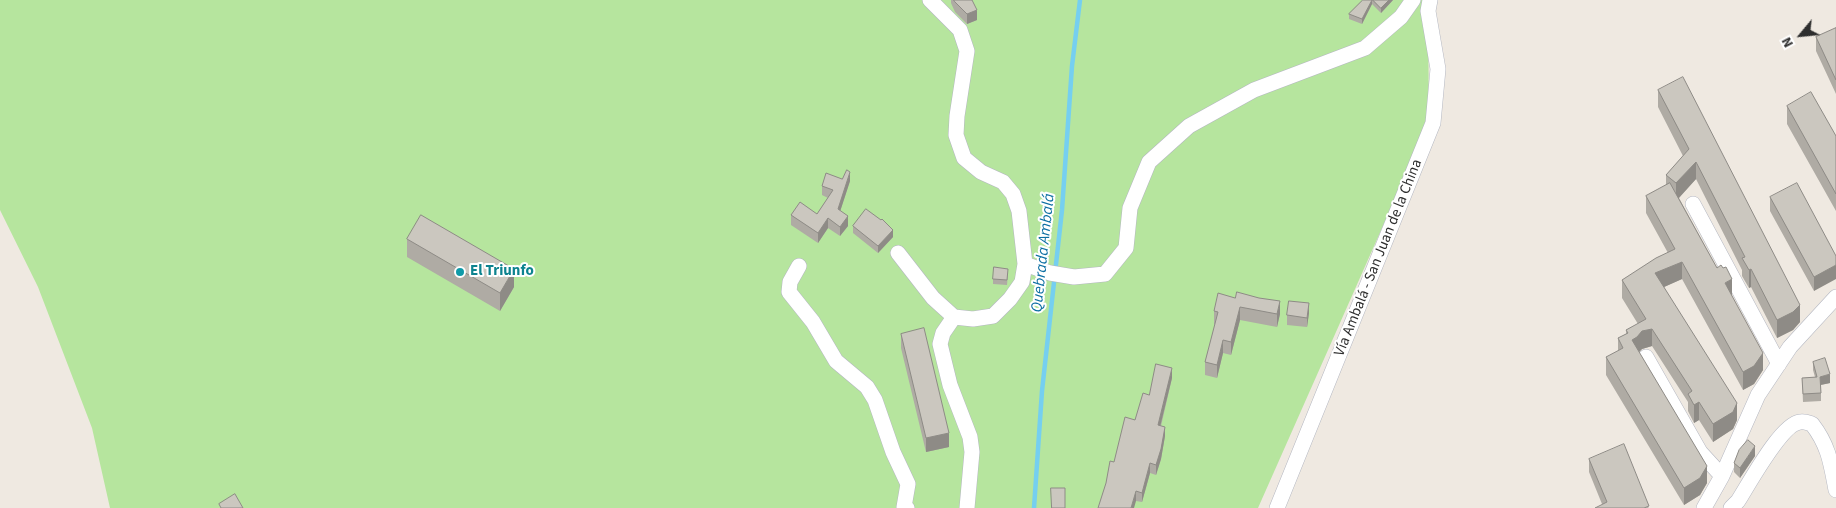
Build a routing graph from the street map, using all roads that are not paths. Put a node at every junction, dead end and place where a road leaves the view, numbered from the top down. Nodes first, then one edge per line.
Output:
1 (930, 0) edge
2 (1413, 0) edge
3 (1430, 0) edge
4 (1694, 204) dead end
5 (898, 253) dead end
6 (1025, 264) junction
7 (798, 266) dead end
8 (1836, 298) edge
9 (954, 317) junction
10 (1646, 357) dead end
11 (1778, 364) junction
12 (1722, 476) junction
13 (1836, 490) edge
14 (906, 507) edge
15 (967, 508) edge
16 (1277, 508) edge
17 (1704, 508) edge
18 (1731, 508) edge

1 - 6 street
2 - 6 street
3 - 16 street, Vía Ambalá - San Juan de la China
4 - 11 street
5 - 9 street
6 - 9 street
7 - 14 street
8 - 11 street
9 - 15 street
10 - 12 street
11 - 12 street
12 - 17 street
13 - 18 street

